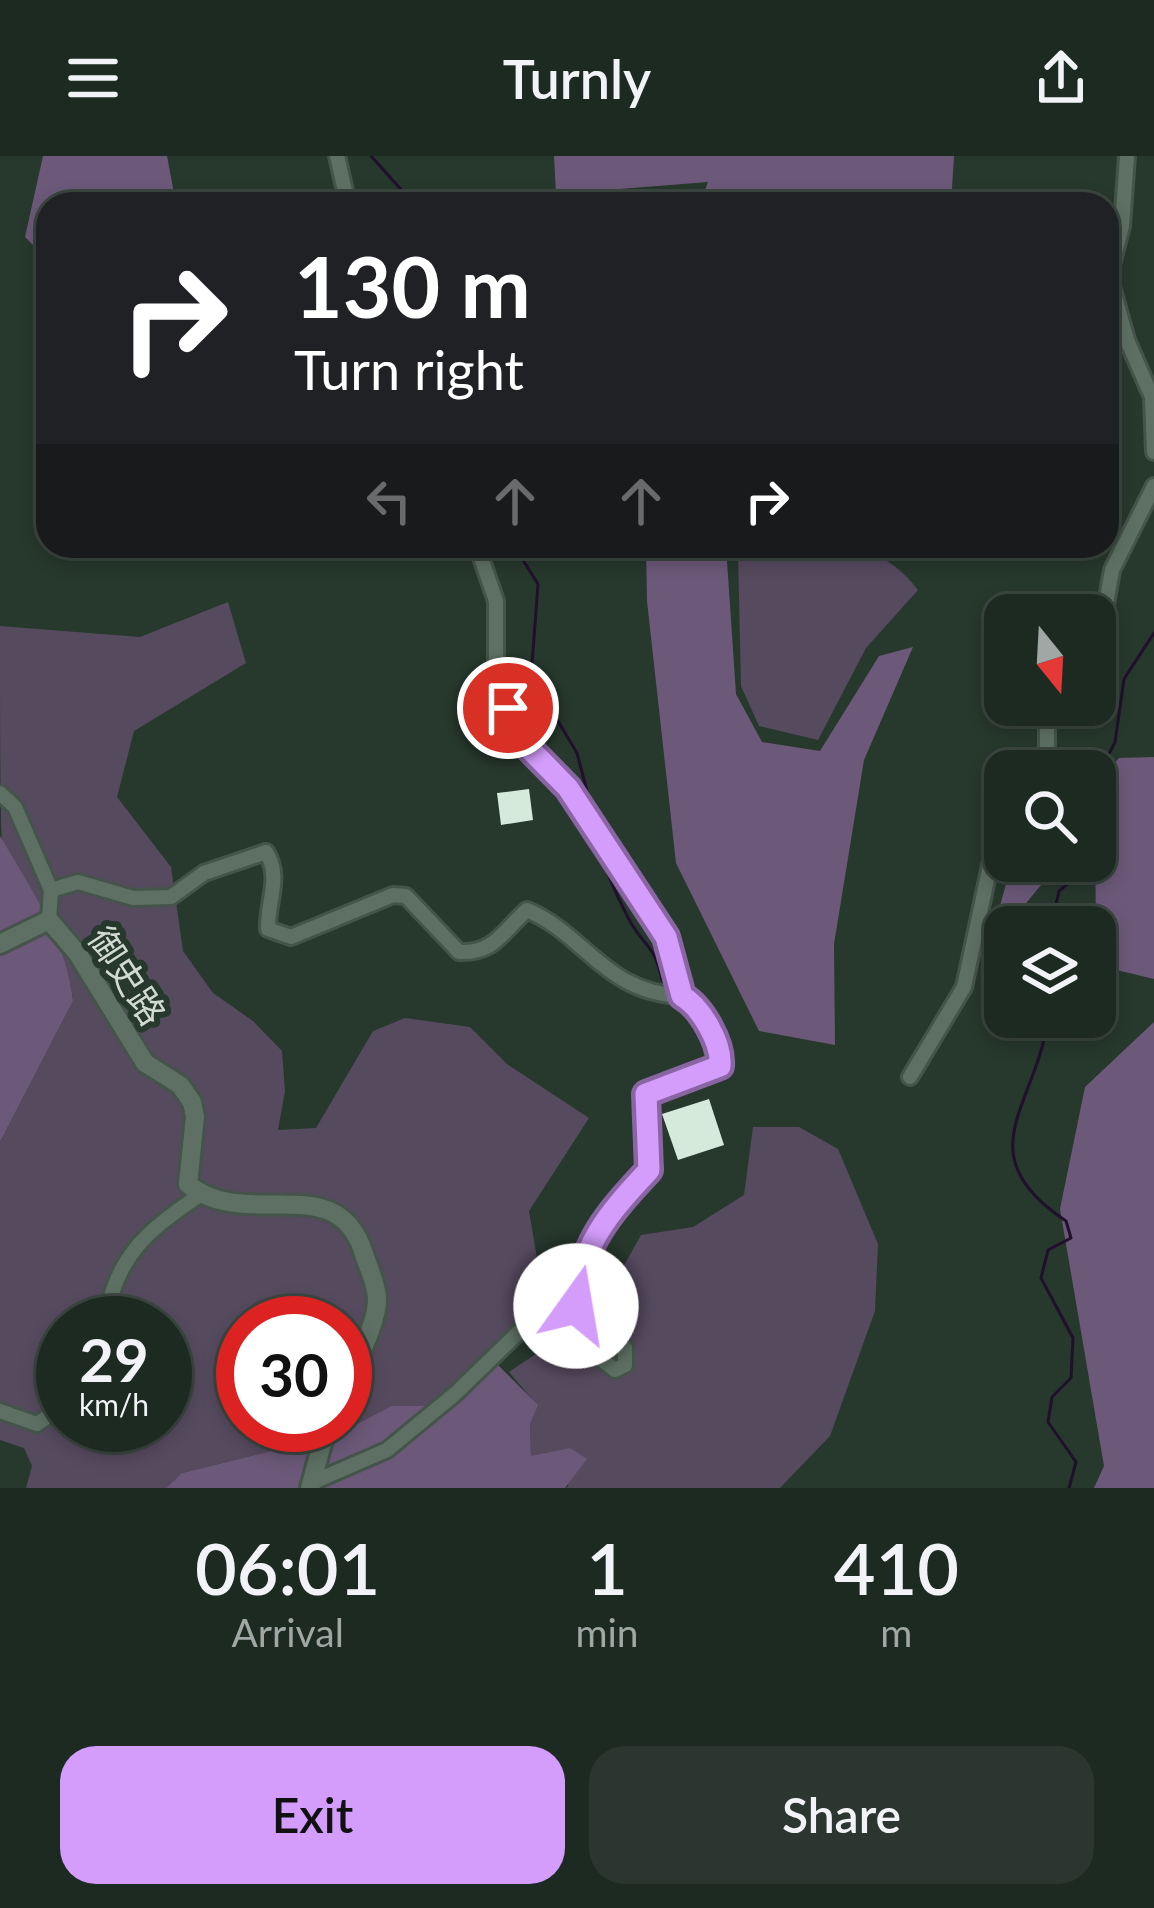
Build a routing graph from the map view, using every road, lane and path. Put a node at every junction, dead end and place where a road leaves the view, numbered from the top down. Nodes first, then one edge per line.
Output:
1 (337, 156) edge
2 (1127, 156) edge
3 (345, 192) edge
4 (1119, 238) edge
5 (1119, 312) edge
6 (1154, 452) edge
7 (1154, 486) edge
8 (1119, 556) edge
9 (481, 558) edge
10 (1118, 558) edge
11 (1108, 594) edge
12 (0, 793) edge
13 (986, 882) edge
14 (52, 890) junction
15 (49, 920) junction
16 (0, 944) edge
17 (682, 996) junction
18 (910, 1077) dead end
19 (201, 1194) junction
20 (109, 1296) edge
21 (372, 1314) edge
22 (0, 1411) edge
23 (36, 1424) edge
24 (319, 1452) edge
25 (309, 1486) edge

1 - 3 street
2 - 4 street
5 - 6 street
7 - 8 street
9 - 17 street
10 - 11 street
12 - 14 street
13 - 18 street
14 - 15 street
14 - 17 street
15 - 16 street, 御史路
15 - 19 street, 御史路
17 - 25 street
19 - 20 street
19 - 21 street
22 - 23 street
24 - 25 street

